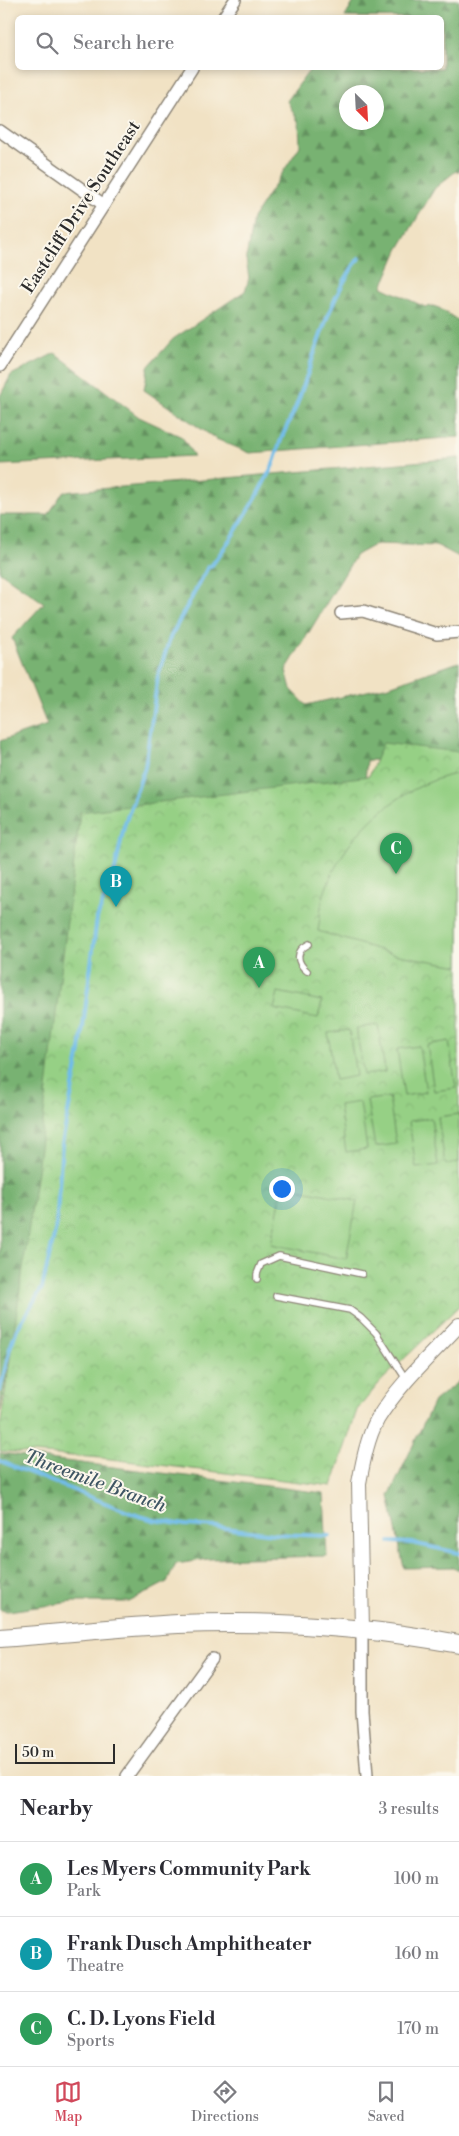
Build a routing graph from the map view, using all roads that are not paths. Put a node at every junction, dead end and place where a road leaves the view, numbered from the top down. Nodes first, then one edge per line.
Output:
1 (235, 0) edge
2 (226, 15) edge
3 (191, 70) edge
4 (0, 131) edge
5 (104, 205) junction
6 (0, 366) edge
7 (341, 613) dead end
8 (459, 632) edge
9 (310, 944) dead end
10 (308, 972) dead end
11 (362, 1274) dead end
12 (257, 1279) dead end
13 (276, 1296) dead end
14 (459, 1324) edge
15 (408, 1381) junction
16 (362, 1629) junction
17 (0, 1638) edge
18 (459, 1644) edge
19 (212, 1660) dead end
20 (127, 1776) edge
21 (367, 1776) edge

1 - 2 street
3 - 5 street, Eastcliff Drive Southeast
4 - 5 street
5 - 6 street, Eastcliff Drive Southeast
7 - 8 street
9 - 10 lane
11 - 12 lane
13 - 15 lane
14 - 15 street
15 - 16 street
16 - 17 main road
16 - 18 main road
16 - 21 street
19 - 20 street

